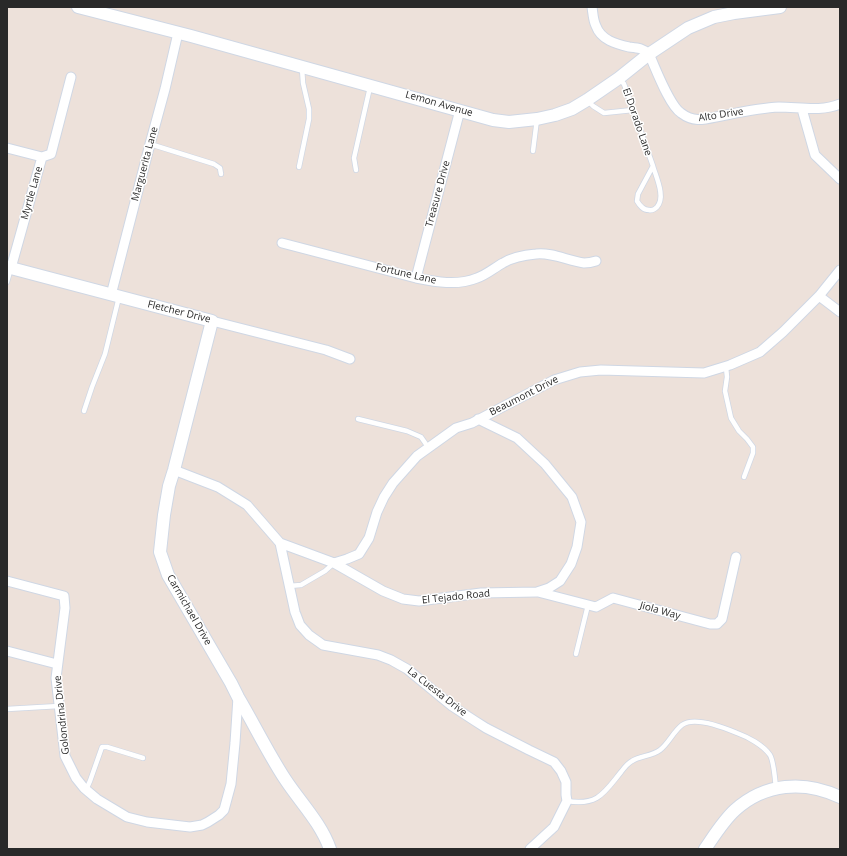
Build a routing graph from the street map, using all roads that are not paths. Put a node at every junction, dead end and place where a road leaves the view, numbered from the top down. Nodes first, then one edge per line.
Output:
1 (78, 7) edge
2 (592, 7) edge
3 (780, 7) edge
4 (178, 33) junction
5 (649, 54) junction
6 (302, 67) junction
7 (71, 77) dead end
8 (619, 78) junction
9 (370, 85) junction
10 (587, 100) junction
11 (840, 104) edge
12 (802, 109) junction
13 (460, 110) junction
14 (633, 110) junction
15 (537, 119) junction
16 (150, 144) junction
17 (7, 148) edge
18 (533, 151) dead end
19 (42, 157) junction
20 (653, 166) junction
21 (299, 167) dead end
22 (356, 170) dead end
23 (221, 174) dead end
24 (840, 179) edge
25 (282, 243) dead end
26 (596, 261) dead end
27 (9, 268) edge
28 (840, 270) edge
29 (416, 278) junction
30 (7, 282) edge
31 (115, 296) junction
32 (819, 296) junction
33 (840, 312) edge
34 (212, 321) junction
35 (350, 359) dead end
36 (726, 367) junction
37 (84, 412) dead end
38 (358, 419) dead end
39 (478, 419) junction
40 (428, 447) junction
41 (174, 470) junction
42 (744, 477) dead end
43 (280, 543) junction
44 (736, 557) dead end
45 (334, 563) junction
46 (7, 581) edge
47 (289, 586) junction
48 (536, 592) junction
49 (588, 605) junction
50 (7, 651) edge
51 (576, 654) dead end
52 (57, 664) junction
53 (238, 697) junction
54 (59, 706) junction
55 (7, 709) edge
56 (143, 758) dead end
57 (776, 788) junction
58 (86, 790) junction
59 (840, 797) edge
60 (567, 801) junction
61 (330, 849) edge
62 (530, 849) edge
63 (705, 849) edge

1 - 4 street, Lemon Avenue
2 - 5 street
3 - 5 street, Lemon Avenue
4 - 6 street, Lemon Avenue
4 - 16 street, Marguerita Lane
5 - 8 street, Lemon Avenue
5 - 12 street, Alto Drive
6 - 9 street, Lemon Avenue
6 - 21 lane
7 - 19 street, Myrtle Lane
8 - 10 street, Lemon Avenue
8 - 14 lane, El Dorado Lane
9 - 13 street, Lemon Avenue
9 - 22 lane
10 - 14 lane
10 - 15 street, Lemon Avenue
11 - 12 street, Alto Drive
12 - 24 street
13 - 15 street, Lemon Avenue
13 - 29 street, Treasure Drive
14 - 20 lane, El Dorado Lane
15 - 18 lane
16 - 23 lane
16 - 31 street, Marguerita Lane
17 - 19 street
19 - 27 street, Myrtle Lane
20 - 20 lane, El Dorado Lane
25 - 29 street, Fortune Lane
26 - 29 street, Fortune Lane
27 - 30 lane
27 - 31 street, Fletcher Drive
28 - 32 street, Beaumont Drive
31 - 34 street, Fletcher Drive
31 - 37 lane
32 - 33 street
32 - 36 street, Beaumont Drive
34 - 35 street, Fletcher Drive
34 - 41 street, Carmichael Drive
36 - 39 street, Beaumont Drive
36 - 42 lane
38 - 40 lane
39 - 40 street, Beaumont Drive
39 - 48 street, El Tejado Road
40 - 45 street, Beaumont Drive
41 - 43 street, El Tejado Road
41 - 53 street, Carmichael Drive
43 - 45 street, El Tejado Road
43 - 47 street, La Cuesta Drive
44 - 49 street, Jiola Way
45 - 47 lane
45 - 48 street, El Tejado Road
46 - 52 street, Golondrina Drive
47 - 60 street, La Cuesta Drive
48 - 49 street, Jiola Way
49 - 51 lane
50 - 52 street
52 - 54 street, Golondrina Drive
53 - 58 street, Golondrina Drive
53 - 61 street, Carmichael Drive
54 - 55 lane
54 - 58 street, Golondrina Drive
56 - 58 lane
57 - 59 street
57 - 60 lane
57 - 63 street
60 - 62 street

